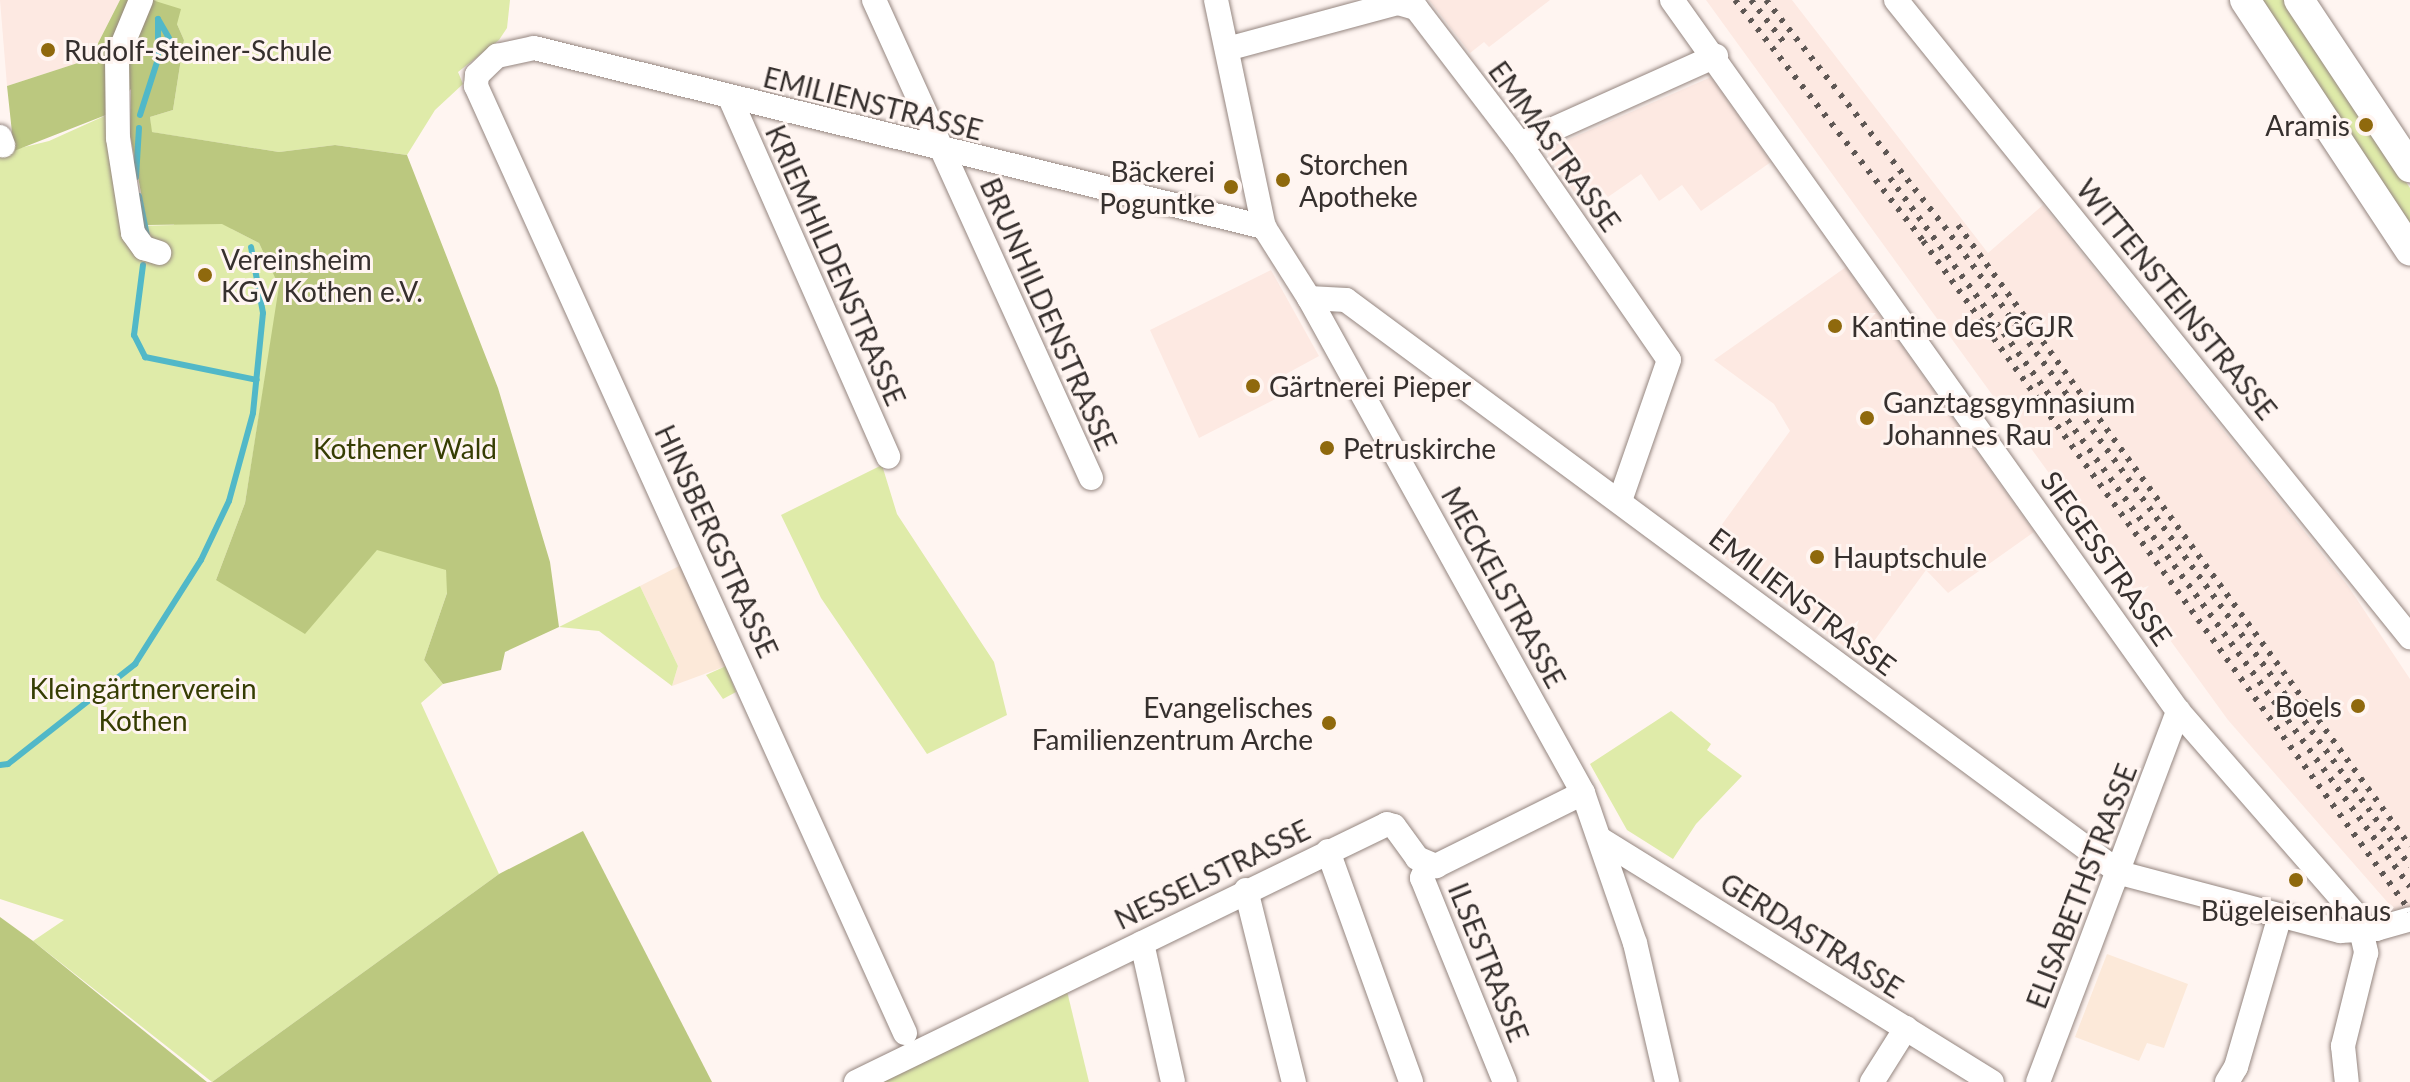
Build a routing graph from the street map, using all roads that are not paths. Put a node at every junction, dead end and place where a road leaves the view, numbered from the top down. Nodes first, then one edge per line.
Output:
1 (141, 0) edge
2 (874, 0) edge
3 (1216, 0) edge
4 (1672, 0) edge
5 (1896, 0) edge
6 (2245, 0) edge
7 (2299, 0) edge
8 (1227, 49) junction
9 (1716, 56) junction
10 (477, 75) joint
11 (730, 98) junction
12 (1520, 144) junction
13 (942, 152) junction
14 (2410, 167) edge
15 (1264, 227) junction
16 (2410, 250) edge
17 (159, 253) dead end
18 (1309, 298) junction
19 (888, 457) dead end
20 (1091, 478) dead end
21 (1620, 501) junction
22 (2410, 637) edge
23 (2178, 711) junction
24 (1583, 793) junction
25 (1600, 839) junction
26 (1328, 851) junction
27 (1427, 865) junction
28 (2120, 873) junction
29 (1246, 890) junction
30 (2280, 916) junction
31 (2400, 922) edge
32 (2365, 931) junction
33 (1142, 943) junction
34 (1906, 1028) junction
35 (905, 1033) dead end
36 (1663, 1081) edge
37 (856, 1082) edge
38 (1173, 1082) edge
39 (1294, 1082) edge
40 (1411, 1082) edge
41 (1505, 1082) edge
42 (1872, 1082) edge
43 (1992, 1082) edge
44 (2038, 1082) edge
45 (2227, 1082) edge
46 (2347, 1082) edge

1 - 17 street
2 - 13 street, BRUNHILDENSTRASSE
3 - 8 street, MECKELSTRASSE
4 - 9 street, SIEGESSTRASSE
5 - 22 street, WITTENSTEINSTRASSE
6 - 16 main road
7 - 14 main road
8 - 12 street, EMMASTRASSE
8 - 15 street, MECKELSTRASSE
9 - 12 street
9 - 23 street, SIEGESSTRASSE
10 - 11 street, EMILIENSTRASSE
10 - 35 street, HINSBERGSTRASSE
11 - 13 street, EMILIENSTRASSE
11 - 19 street, KRIEMHILDENSTRASSE
12 - 21 street, EMMASTRASSE
13 - 15 street, EMILIENSTRASSE
13 - 20 street, BRUNHILDENSTRASSE
15 - 18 street, MECKELSTRASSE
18 - 21 street, EMILIENSTRASSE
18 - 24 street, MECKELSTRASSE
21 - 28 street, EMILIENSTRASSE
23 - 28 street, ELISABETHSTRASSE
23 - 32 street, SIEGESSTRASSE
24 - 25 street, MECKELSTRASSE
24 - 27 street
25 - 34 street, GERDASTRASSE
25 - 36 street, MECKELSTRASSE
26 - 27 street, NESSELSTRASSE
26 - 29 street, NESSELSTRASSE
26 - 40 street
27 - 41 street, ILSESTRASSE
28 - 30 street, EMILIENSTRASSE
28 - 44 street, ELISABETHSTRASSE
29 - 33 street, NESSELSTRASSE
29 - 39 street
30 - 32 street, EMILIENSTRASSE
30 - 45 street
31 - 32 street, EMILIENSTRASSE
32 - 46 street
33 - 37 street, NESSELSTRASSE
33 - 38 street
34 - 42 street
34 - 43 street, GERDASTRASSE

